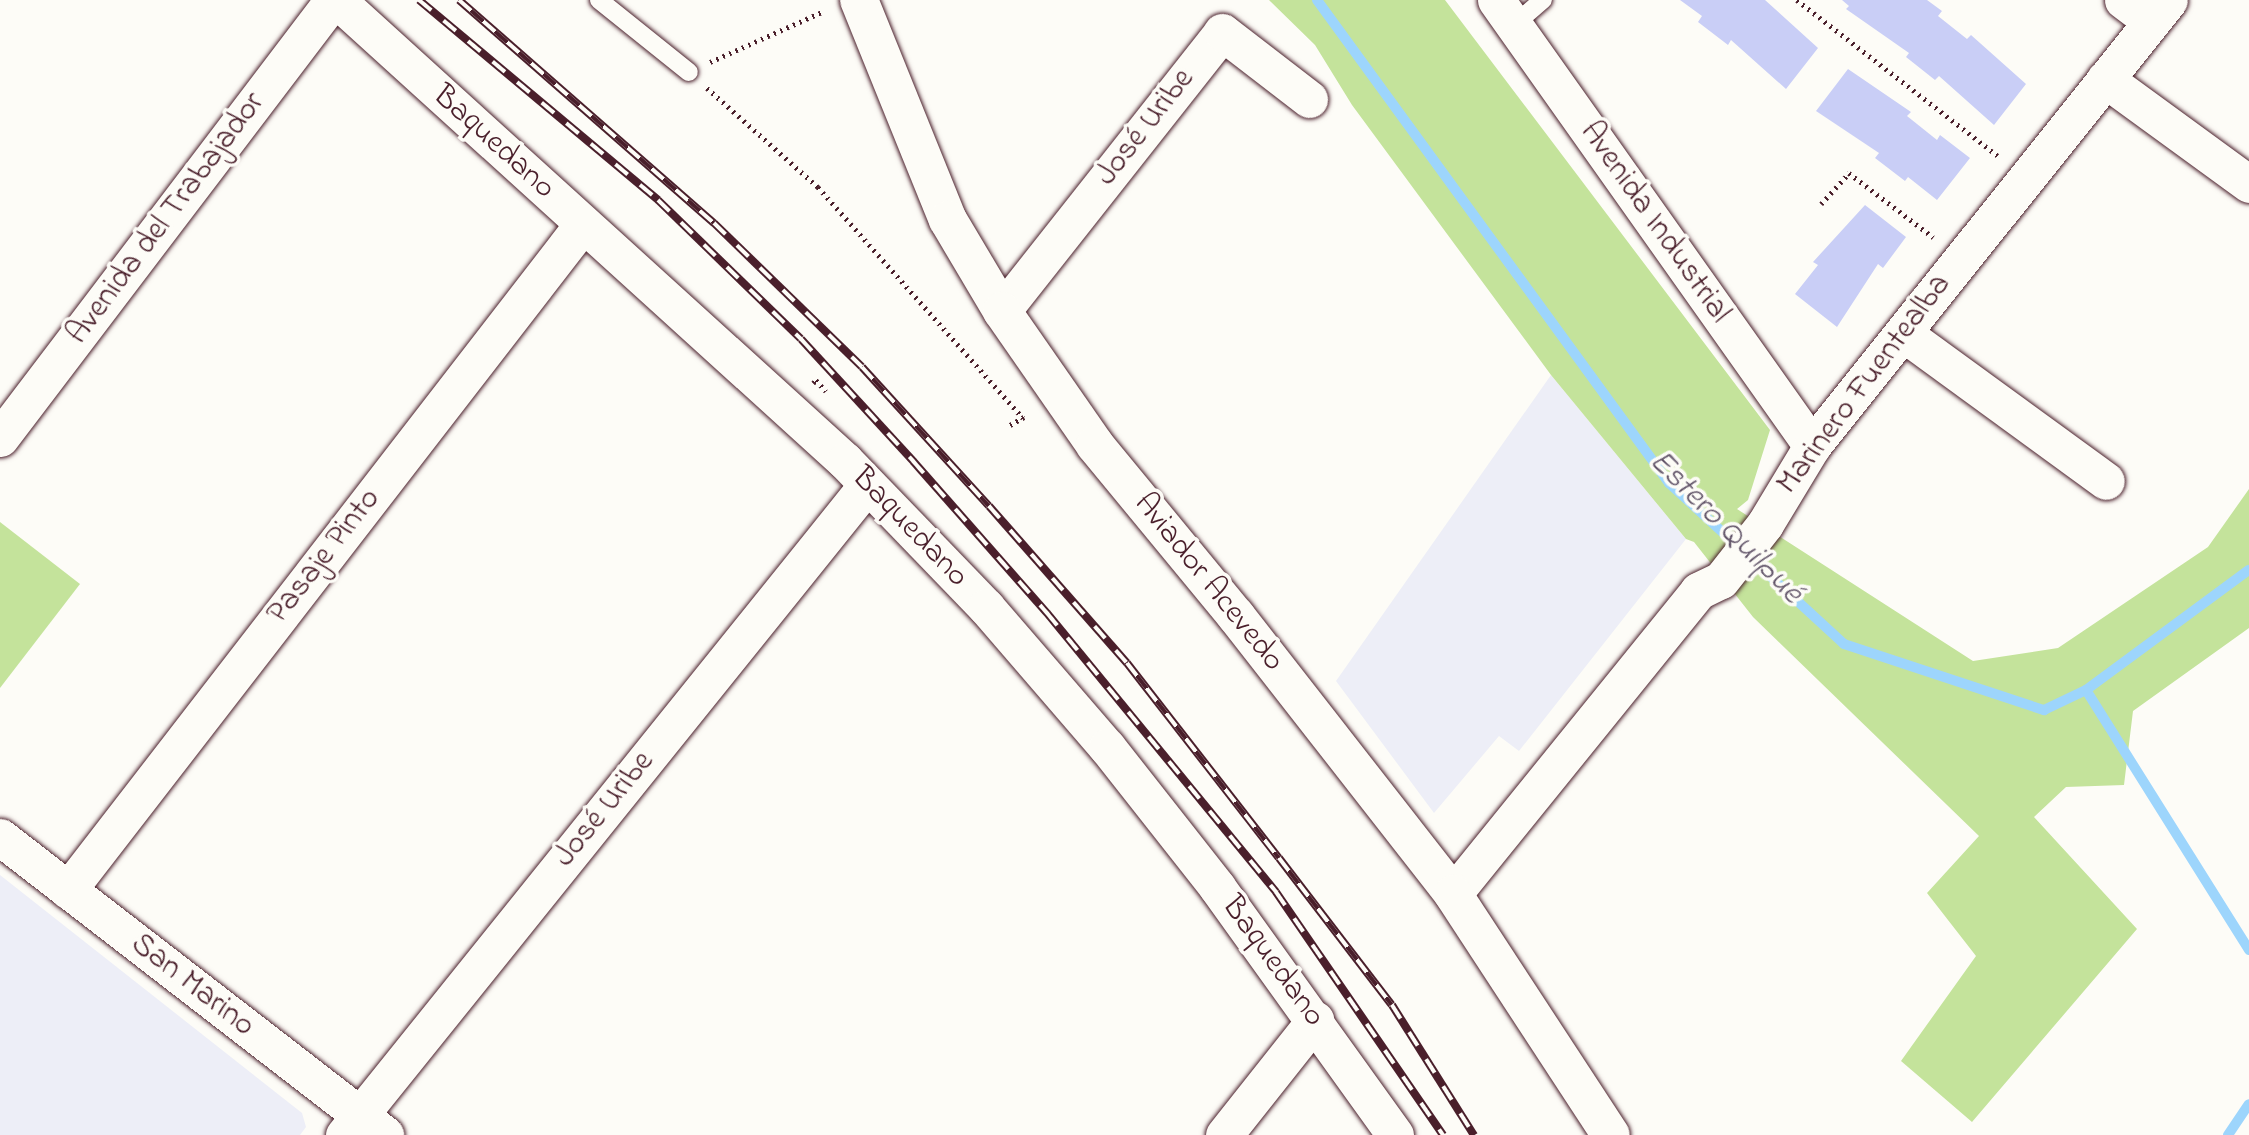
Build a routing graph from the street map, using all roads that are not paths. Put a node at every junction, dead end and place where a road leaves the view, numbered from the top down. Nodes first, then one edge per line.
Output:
1 (335, 0) edge
2 (599, 0) edge
3 (1543, 0) edge
4 (2123, 0) edge
5 (848, 3) edge
6 (2160, 11) edge
7 (1506, 12) edge
8 (689, 72) road end
9 (2105, 79) junction
10 (1309, 99) dead end
11 (2249, 184) edge
12 (583, 224) junction
13 (1002, 311) junction
14 (1903, 333) junction
15 (0, 438) edge
16 (1812, 446) junction
17 (2106, 481) dead end
18 (867, 485) junction
19 (0, 837) edge
20 (68, 890) junction
21 (1453, 894) junction
22 (1315, 1020) junction
23 (363, 1128) edge
24 (1224, 1135) edge
25 (1395, 1135) edge
26 (1611, 1135) edge

1 - 12 street, Baquedano
1 - 15 street, Avenida del Trabajador
2 - 8 lane
3 - 7 lane
4 - 6 street
5 - 13 main road, Aviador Acevedo
6 - 9 street, Marinero Fuentealba
7 - 16 street, Avenida Industrial
9 - 11 street
9 - 14 street, Marinero Fuentealba
10 - 13 street, José Uribe
12 - 18 street, Baquedano
12 - 20 street, Pasaje Pinto
13 - 21 main road, Aviador Acevedo
14 - 16 street, Marinero Fuentealba
14 - 17 street
16 - 21 street, Marinero Fuentealba
18 - 22 street, Baquedano
18 - 23 street, José Uribe
19 - 20 street, San Marino
20 - 23 street, San Marino
21 - 26 main road, Aviador Acevedo
22 - 24 street
22 - 25 street, Baquedano

